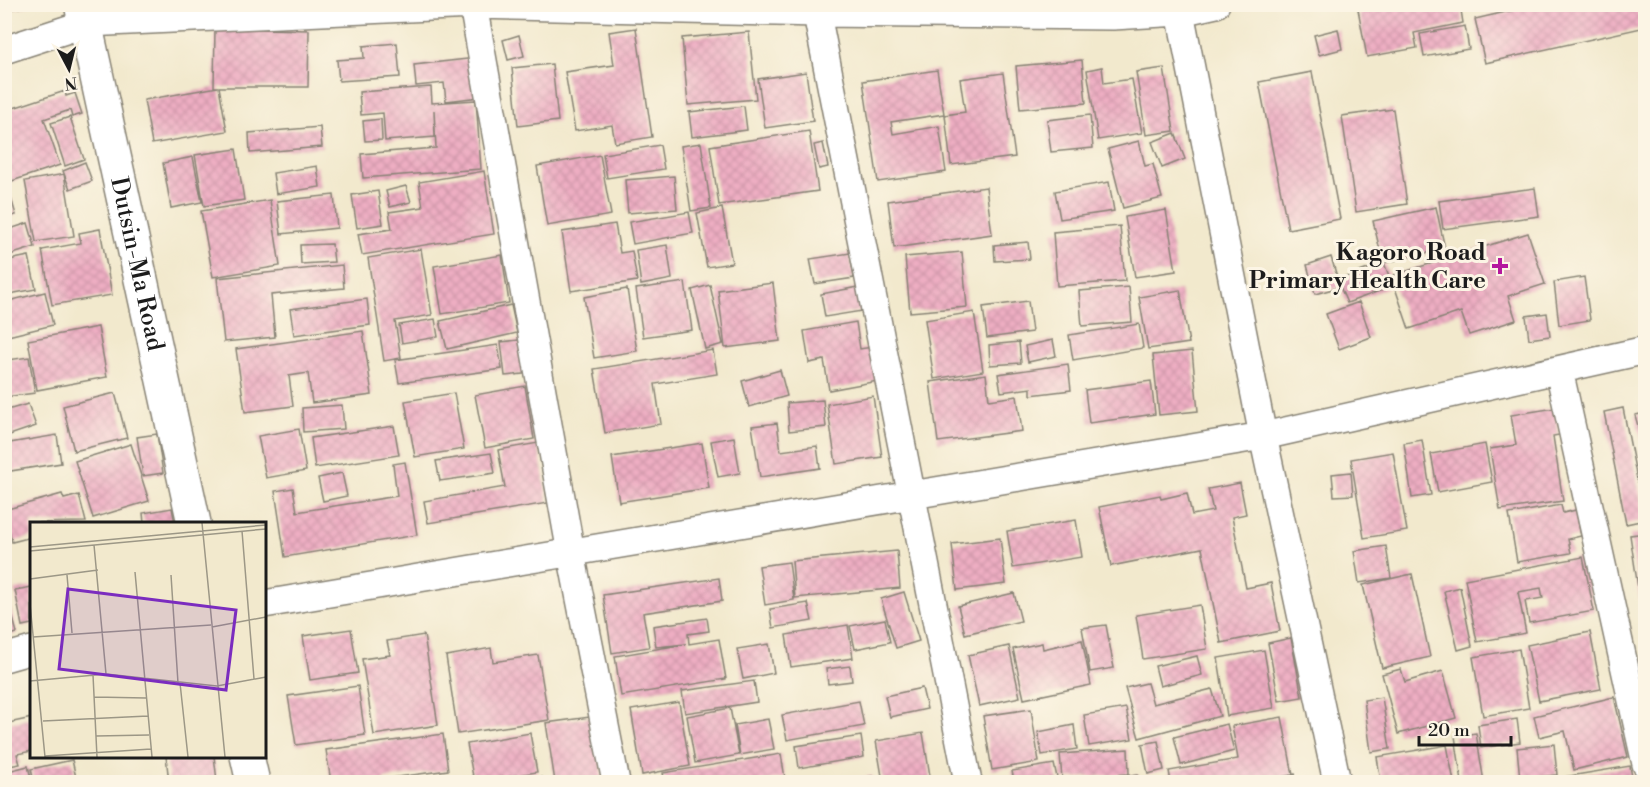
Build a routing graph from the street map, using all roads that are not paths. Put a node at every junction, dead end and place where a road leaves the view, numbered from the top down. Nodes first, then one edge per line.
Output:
1 (1216, 4) edge
2 (458, 6) edge
3 (816, 9) edge
4 (1180, 12) junction
5 (84, 14) edge
6 (4, 50) edge
7 (1646, 351) edge
8 (1559, 370) junction
9 (1263, 436) junction
10 (910, 495) junction
11 (194, 522) edge
12 (571, 553) junction
13 (266, 604) edge
14 (30, 651) edge
15 (4, 658) edge
16 (247, 757) edge
17 (1646, 764) edge
18 (252, 783) edge
19 (616, 783) edge
20 (968, 783) edge
21 (1337, 783) edge

1 - 4 street
2 - 3 street
2 - 5 street
2 - 12 street
3 - 4 street
3 - 10 street
4 - 9 street
5 - 6 street
5 - 11 street, Dutsin-Ma Road
7 - 8 street
8 - 9 street
8 - 17 street
9 - 10 street
9 - 21 street
10 - 12 street
10 - 20 street
12 - 13 street
12 - 19 street
14 - 15 street
16 - 18 street

